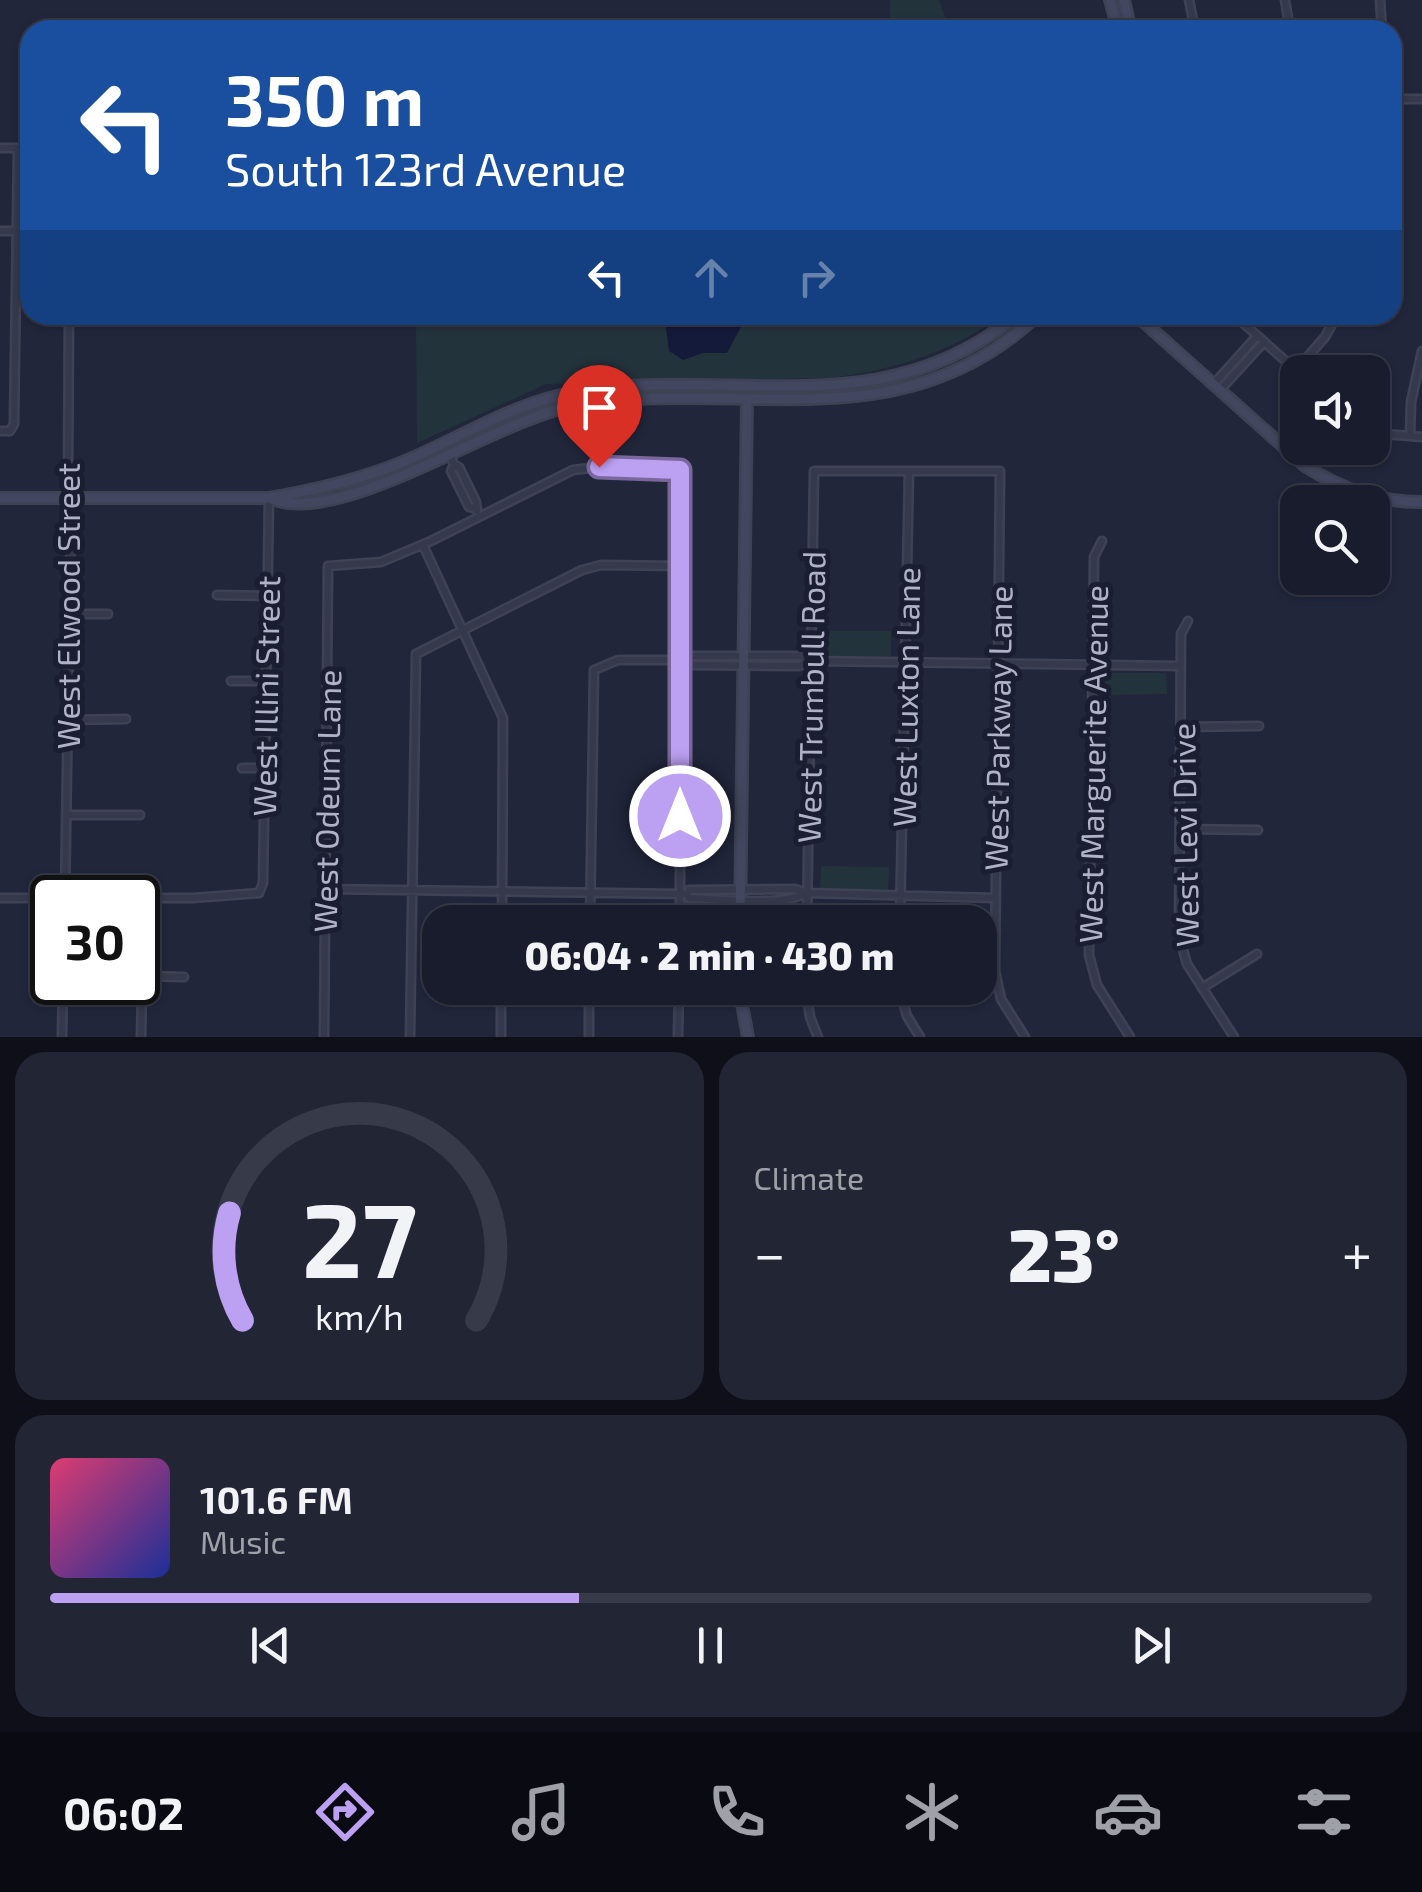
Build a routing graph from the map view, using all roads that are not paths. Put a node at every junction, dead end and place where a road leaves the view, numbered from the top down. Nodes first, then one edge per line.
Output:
1 (0, 148) edge
2 (0, 231) edge
3 (17, 231) junction
4 (16, 290) junction
5 (20, 290) edge
6 (69, 325) edge
7 (1002, 325) edge
8 (1025, 325) edge
9 (1147, 325) edge
10 (1245, 325) edge
11 (1331, 325) edge
12 (1261, 339) junction
13 (1422, 350) edge
14 (1310, 355) edge
15 (1280, 356) edge
16 (1216, 388) junction
17 (747, 400) junction
18 (0, 431) edge
19 (1390, 434) edge
20 (1410, 436) junction
21 (1422, 436) edge
22 (450, 454) junction
23 (909, 471) junction
24 (0, 498) edge
25 (68, 498) junction
26 (268, 498) junction
27 (1422, 502) edge
28 (478, 513) junction
29 (1102, 541) dead end
30 (422, 544) junction
31 (681, 566) junction
32 (218, 596) dead end
33 (266, 596) junction
34 (70, 614) junction
35 (108, 614) dead end
36 (1188, 621) dead end
37 (463, 630) junction
38 (685, 660) junction
39 (745, 660) junction
40 (811, 661) junction
41 (907, 662) junction
42 (998, 664) junction
43 (1092, 665) junction
44 (1181, 666) junction
45 (231, 680) dead end
46 (265, 681) junction
47 (126, 719) dead end
48 (68, 720) junction
49 (1181, 726) junction
50 (1259, 726) dead end
51 (242, 768) dead end
52 (264, 768) junction
53 (66, 815) junction
54 (140, 815) dead end
55 (1180, 830) junction
56 (1258, 830) dead end
57 (65, 875) edge
58 (325, 888) junction
59 (413, 890) junction
60 (502, 891) junction
61 (590, 892) junction
62 (807, 893) junction
63 (683, 894) junction
64 (740, 895) junction
65 (900, 895) junction
66 (160, 896) edge
67 (0, 898) edge
68 (30, 898) edge
69 (994, 898) junction
70 (502, 905) edge
71 (590, 905) edge
72 (682, 905) edge
73 (740, 905) edge
74 (807, 905) edge
75 (900, 905) edge
76 (1256, 954) dead end
77 (160, 976) edge
78 (184, 977) dead end
79 (1202, 988) junction
80 (63, 1005) edge
81 (142, 1005) edge
82 (501, 1005) edge
83 (590, 1005) edge
84 (679, 1005) edge
85 (742, 1005) edge
86 (808, 1005) edge
87 (904, 1005) edge
88 (62, 1037) edge
89 (141, 1037) edge
90 (324, 1037) edge
91 (410, 1037) edge
92 (501, 1037) edge
93 (589, 1037) edge
94 (678, 1037) edge
95 (748, 1037) edge
96 (818, 1037) edge
97 (920, 1037) edge
98 (1025, 1037) edge
99 (1130, 1037) edge
100 (1234, 1037) edge

1 - 3 street
2 - 3 street
3 - 4 street
4 - 5 street
4 - 18 street
6 - 25 street, West Elwood Street
7 - 26 main road
8 - 17 main road
9 - 16 main road
10 - 12 street
11 - 14 street
12 - 15 street
12 - 16 street
13 - 20 street
16 - 27 main road
17 - 22 main road
17 - 39 main road
19 - 20 street
20 - 21 street
22 - 26 main road
22 - 28 street
23 - 40 street, West Trumbull Road
23 - 41 street, West Luxton Lane
23 - 42 street, West Parkway Lane
24 - 25 main road
25 - 26 main road
25 - 34 street, West Elwood Street
26 - 33 street, West Illini Street
28 - 30 street
28 - 31 street
29 - 43 street, West Marguerite Avenue
30 - 37 street
30 - 58 street, West Odeum Lane
31 - 37 street
31 - 38 street
32 - 33 street
33 - 46 street, West Illini Street
34 - 35 street
34 - 48 street, West Elwood Street
36 - 44 street, West Levi Drive
37 - 59 street
37 - 60 street
38 - 39 street
38 - 61 street
38 - 63 street
39 - 40 street
39 - 64 main road
40 - 41 street
40 - 62 street, West Trumbull Road
41 - 42 street
41 - 65 street, West Luxton Lane
42 - 43 street
42 - 69 street, West Parkway Lane
43 - 44 street
43 - 99 street, West Marguerite Avenue
44 - 49 street, West Levi Drive
45 - 46 street
46 - 52 street, West Illini Street
47 - 48 street
48 - 53 street, West Elwood Street
49 - 50 street
49 - 55 street, West Levi Drive
51 - 52 street
52 - 66 street, West Illini Street
53 - 54 street
53 - 57 street, West Elwood Street
55 - 56 street
55 - 79 street, West Levi Drive
58 - 59 street
58 - 90 street, West Odeum Lane
59 - 60 street
59 - 91 street
60 - 61 street
60 - 70 street
61 - 63 street
61 - 71 street
62 - 64 street
62 - 65 street
62 - 74 street, West Trumbull Road
63 - 64 street
63 - 72 street
64 - 73 main road
65 - 69 street
65 - 75 street, West Luxton Lane
67 - 68 street
69 - 98 street, West Parkway Lane
76 - 79 street
77 - 78 street
79 - 100 street, West Levi Drive
80 - 88 street
81 - 89 street
82 - 92 street
83 - 93 street
84 - 94 street
85 - 95 main road
86 - 96 street
87 - 97 street

